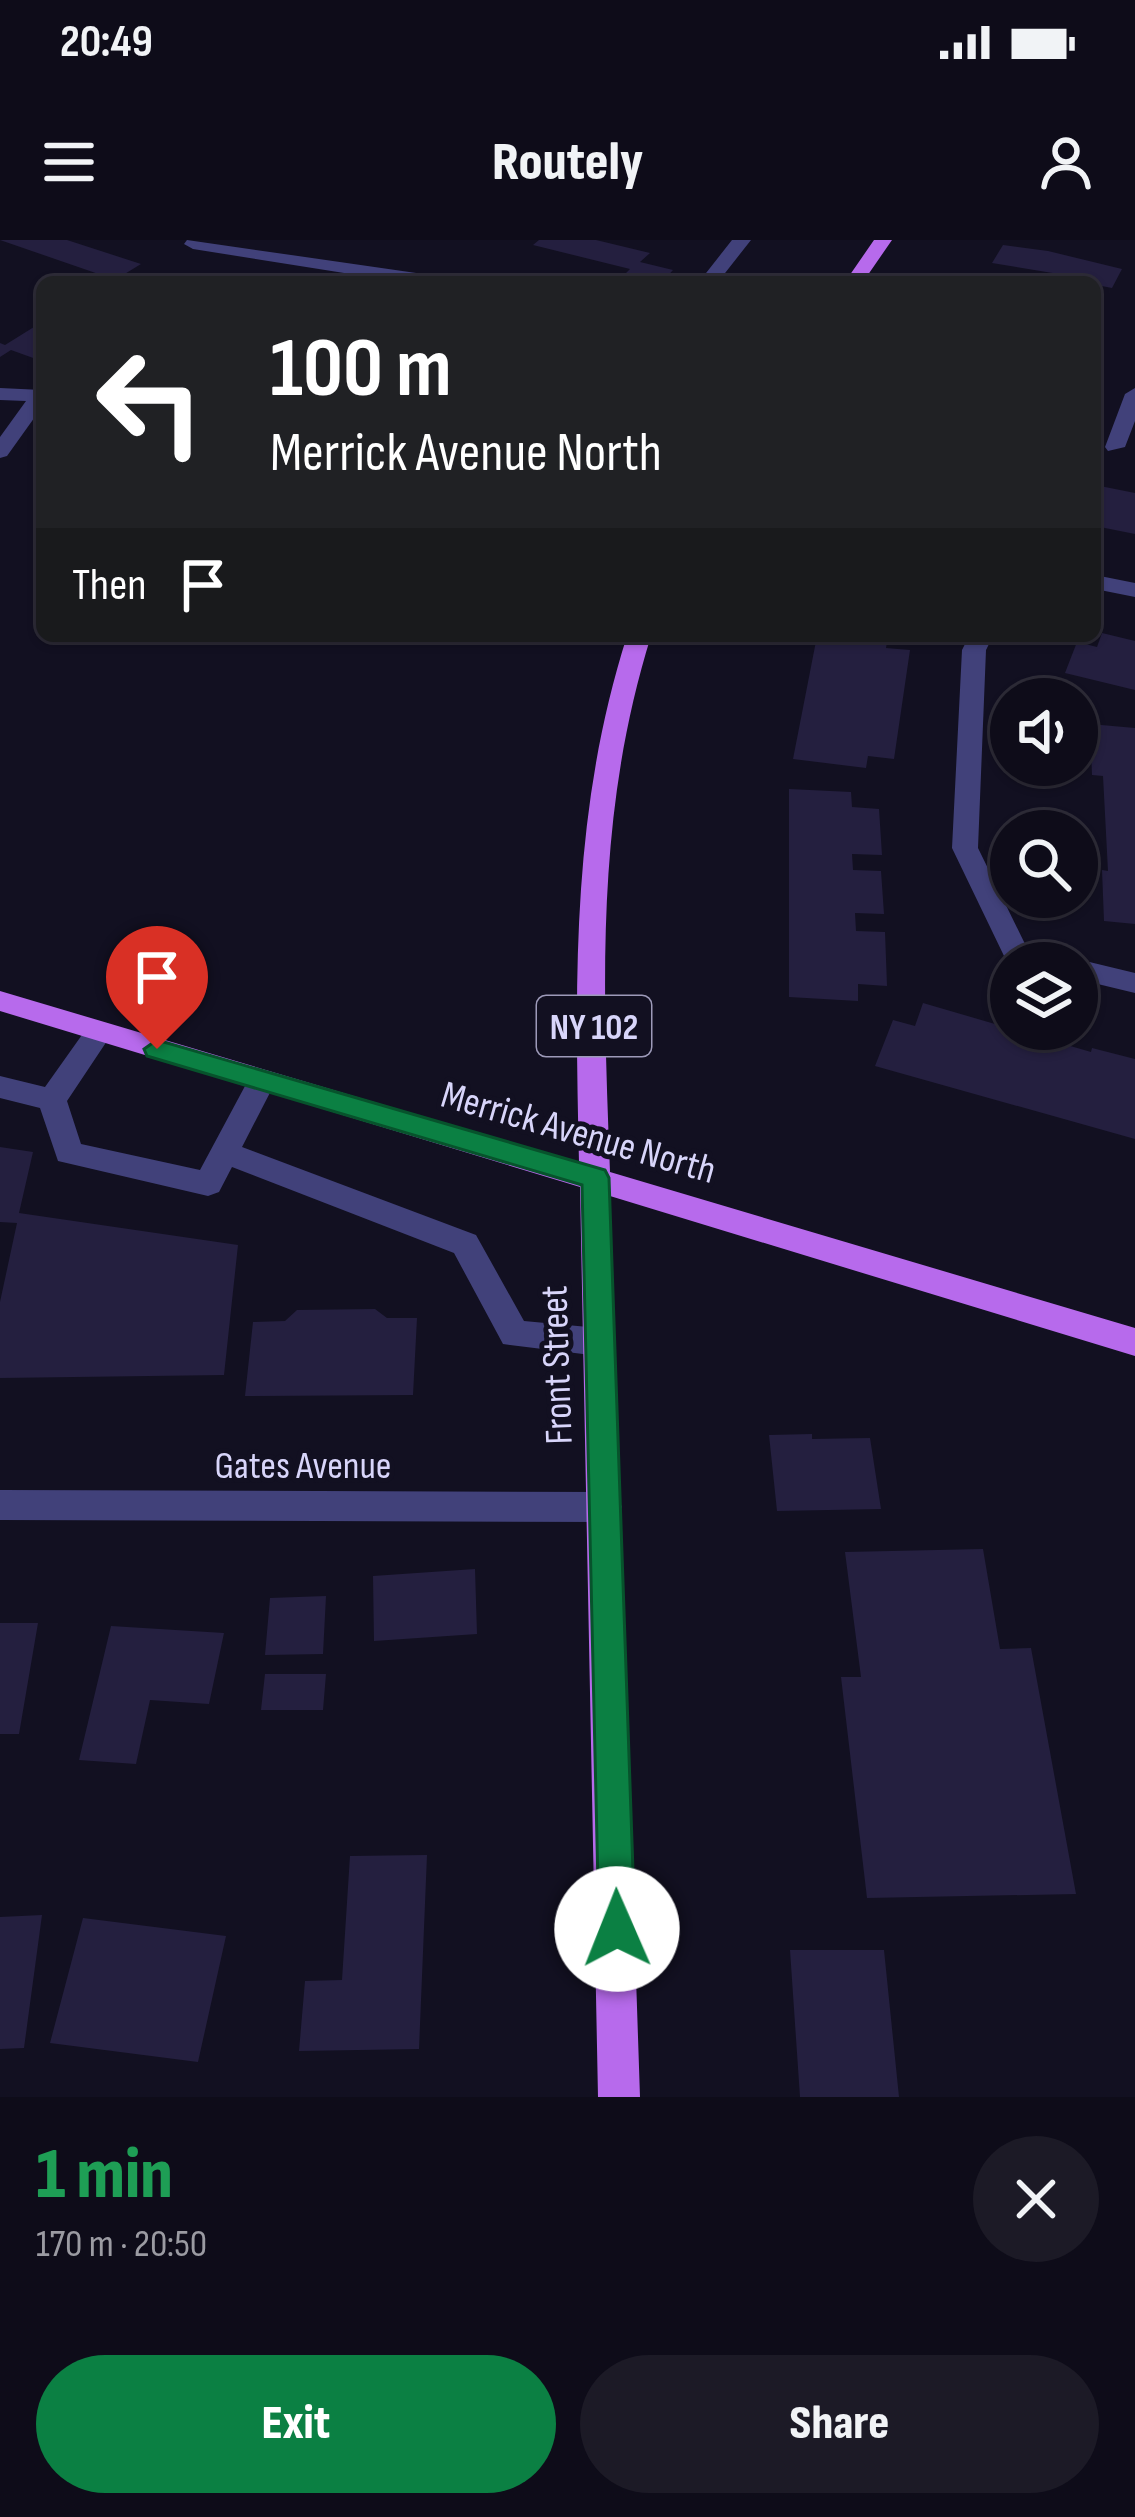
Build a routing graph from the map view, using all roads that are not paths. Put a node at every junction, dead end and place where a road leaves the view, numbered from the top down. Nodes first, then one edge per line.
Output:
1 (742, 240) edge
2 (884, 240) edge
3 (193, 244) dead end
4 (398, 276) edge
5 (713, 276) edge
6 (858, 276) edge
7 (0, 394) edge
8 (1135, 394) edge
9 (36, 396) edge
10 (36, 402) edge
11 (1115, 447) edge
12 (0, 452) edge
13 (1101, 583) edge
14 (1135, 590) edge
15 (637, 642) edge
16 (978, 642) edge
17 (1012, 942) edge
18 (1098, 974) edge
19 (1135, 983) edge
20 (0, 1001) edge
21 (99, 1032) junction
22 (262, 1082) junction
23 (0, 1087) edge
24 (52, 1100) junction
25 (224, 1152) junction
26 (595, 1178) junction
27 (599, 1342) junction
28 (1135, 1342) edge
29 (0, 1505) edge
30 (605, 1507) junction
31 (619, 2097) edge

1 - 5 street
2 - 6 main road
3 - 4 street
7 - 9 street
8 - 11 street
10 - 12 street
13 - 14 street
15 - 26 main road, Front Street / NY 102
16 - 17 street
18 - 19 street
20 - 21 main road, Merrick Avenue North
21 - 22 main road, Merrick Avenue North
21 - 24 street
22 - 25 street
22 - 26 main road, Merrick Avenue North
23 - 24 street
24 - 25 street
25 - 27 street
26 - 27 main road, Front Street / NY 102
26 - 28 main road, Merrick Avenue North
27 - 30 main road, Front Street / NY 102
29 - 30 street, Gates Avenue
30 - 31 main road, Front Street / NY 102

